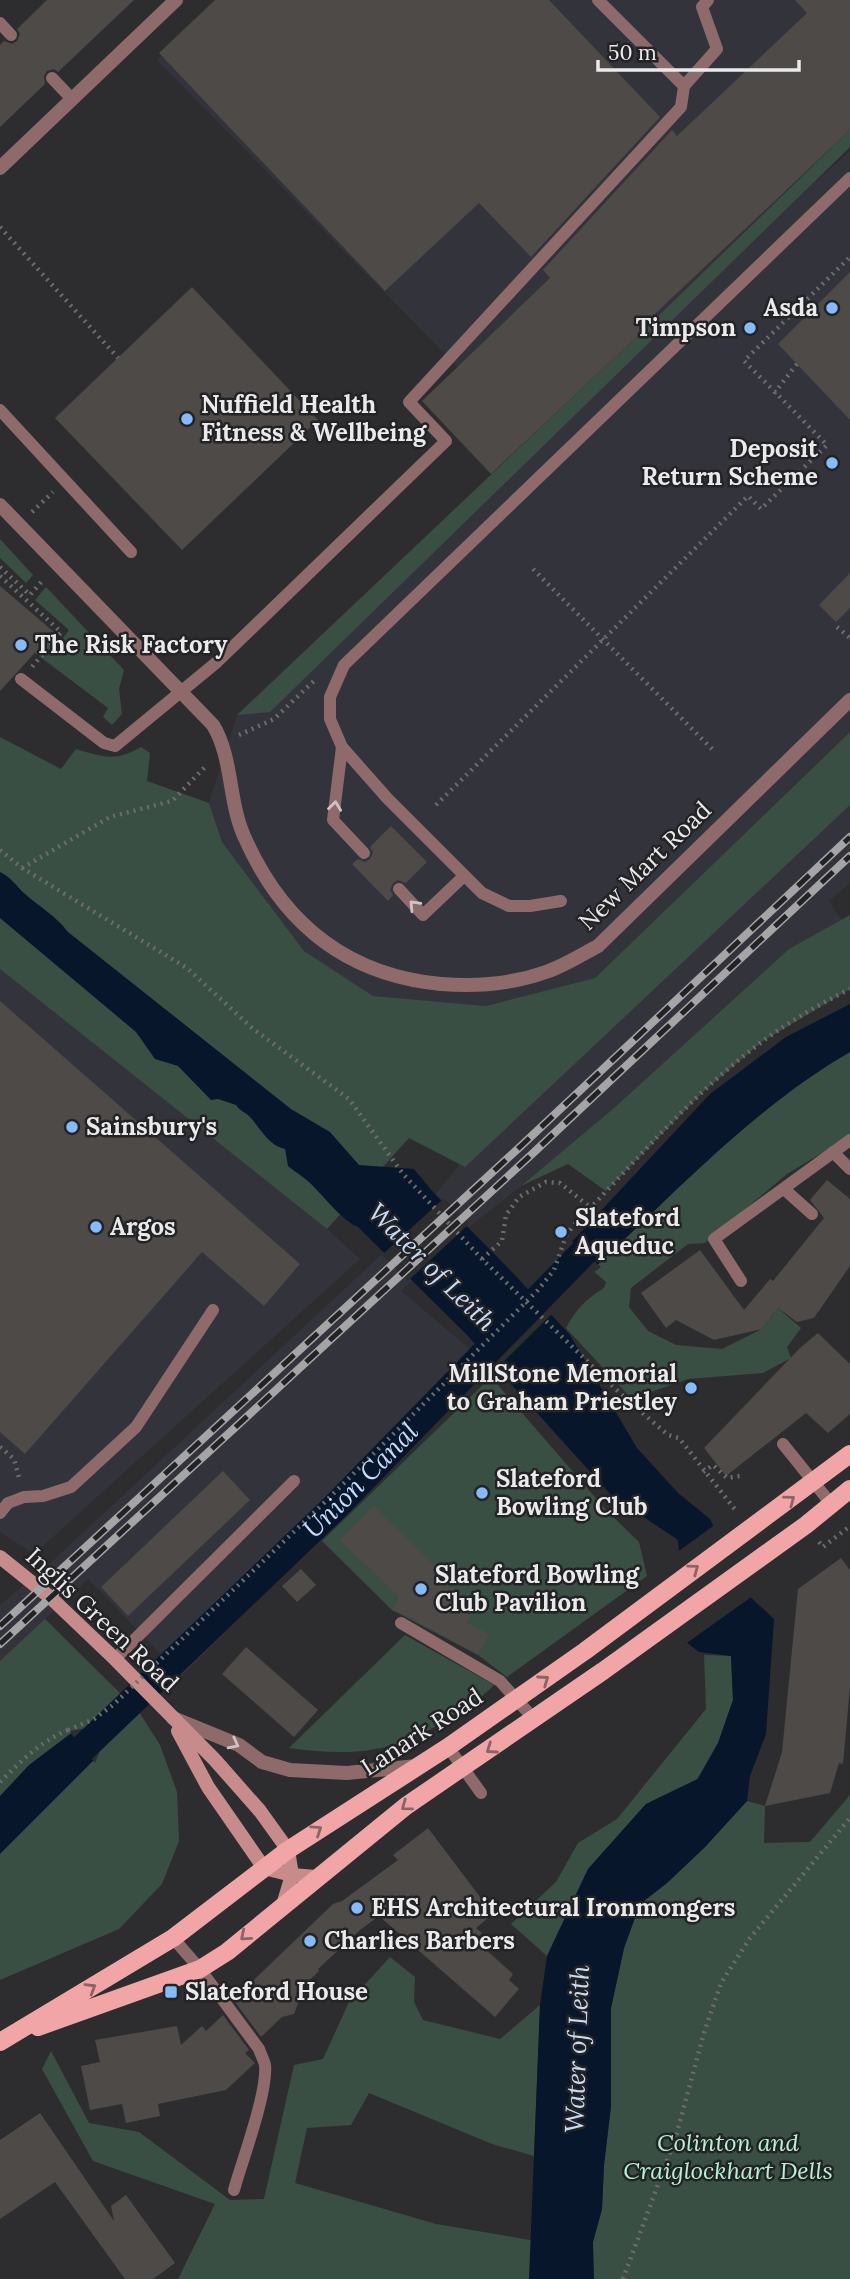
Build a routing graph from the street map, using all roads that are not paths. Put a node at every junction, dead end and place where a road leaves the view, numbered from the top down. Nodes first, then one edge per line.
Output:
1 (176, 0) edge
2 (598, 0) edge
3 (708, 0) edge
4 (0, 23) edge
5 (11, 35) dead end
6 (52, 78) dead end
7 (684, 86) junction
8 (72, 99) junction
9 (0, 168) edge
10 (850, 178) edge
11 (0, 410) edge
12 (0, 505) edge
13 (131, 552) dead end
14 (21, 680) road end
15 (181, 693) junction
16 (850, 700) edge
17 (342, 747) junction
18 (364, 853) dead end
19 (464, 876) junction
20 (399, 890) dead end
21 (561, 901) dead end
22 (850, 1140) edge
23 (833, 1152) junction
24 (850, 1169) edge
25 (784, 1189) junction
26 (812, 1214) dead end
27 (741, 1281) dead end
28 (214, 1310) dead end
29 (783, 1444) dead end
30 (850, 1454) edge
31 (295, 1481) dead end
32 (815, 1482) junction
33 (850, 1489) edge
34 (832, 1505) junction
35 (0, 1513) edge
36 (0, 1557) edge
37 (401, 1623) dead end
38 (115, 1660) junction
39 (517, 1699) junction
40 (171, 1717) junction
41 (534, 1719) junction
42 (449, 1747) junction
43 (417, 1766) junction
44 (463, 1768) junction
45 (481, 1793) dead end
46 (288, 1850) junction
47 (264, 1868) junction
48 (292, 1875) junction
49 (316, 1877) junction
50 (284, 1905) junction
51 (173, 1938) junction
52 (200, 1969) junction
53 (6, 2039) edge
54 (234, 2190) dead end

1 - 8 street
2 - 7 lane
3 - 7 lane
4 - 5 lane
6 - 8 lane
7 - 15 lane
8 - 9 street
10 - 17 lane
11 - 13 lane
12 - 15 street, New Mart Road
14 - 15 lane
15 - 16 street, New Mart Road
18 -> 17 lane
17 - 19 lane
19 -> 20 lane
19 - 21 lane
22 - 23 lane
23 - 24 lane
23 - 25 lane
25 - 26 lane
25 - 27 lane
28 - 35 lane
29 - 32 lane
30 - 32 main road, Lanark Road
31 - 38 lane
32 - 34 lane
39 -> 32 main road, Lanark Road
33 - 34 main road, Lanark Road
34 - 41 main road, Lanark Road
36 - 38 street, Inglis Green Road
37 - 39 lane
38 - 40 street, Inglis Green Road
39 - 41 lane
39 - 42 main road, Lanark Road
40 -> 43 street, Inglis Green Road
40 - 46 street, Inglis Green Road
40 - 47 street, Inglis Green Road
41 -> 44 main road, Lanark Road
42 - 43 main road, Lanark Road
42 - 44 lane
46 -> 43 main road, Lanark Road
44 - 45 lane
44 -> 49 main road, Lanark Road
46 - 47 main road, Lanark Road
46 - 48 street, Inglis Green Road
47 - 48 street
47 - 51 main road, Lanark Road
48 - 49 street
48 - 50 street, Inglis Green Road
49 - 50 main road, Lanark Road
50 -> 52 main road, Lanark Road
51 - 52 lane
53 -> 51 main road, Lanark Road
52 - 53 main road, Lanark Road
52 - 54 lane

